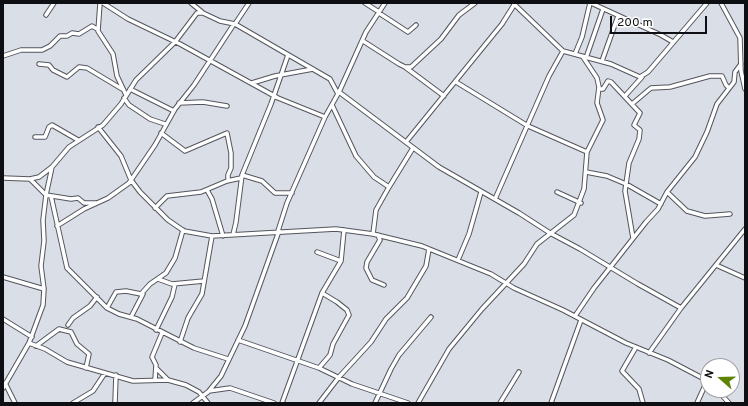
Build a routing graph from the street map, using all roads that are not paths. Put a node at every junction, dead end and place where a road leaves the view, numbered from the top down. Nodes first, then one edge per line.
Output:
1 (54, 3) edge
2 (191, 3) edge
3 (200, 3) edge
4 (249, 3) edge
5 (365, 3) edge
6 (385, 3) edge
7 (590, 3) edge
8 (707, 3) edge
9 (721, 3) edge
10 (104, 4) edge
11 (472, 4) edge
12 (514, 4) edge
13 (197, 8) junction
14 (603, 9) junction
15 (379, 12) junction
16 (203, 13) junction
17 (46, 15) dead end
18 (618, 16) junction
19 (235, 24) junction
20 (416, 25) dead end
21 (97, 29) junction
22 (363, 41) junction
23 (175, 42) junction
24 (673, 42) junction
25 (563, 51) junction
26 (576, 54) junction
27 (288, 55) junction
28 (3, 56) edge
29 (585, 57) junction
30 (209, 61) junction
31 (602, 61) junction
32 (39, 64) dead end
33 (741, 64) junction
34 (404, 67) junction
35 (313, 69) junction
36 (280, 75) junction
37 (642, 77) junction
38 (456, 82) junction
39 (252, 83) junction
40 (729, 88) junction
41 (130, 89) junction
42 (599, 89) junction
43 (745, 89) edge
44 (123, 90) junction
45 (338, 93) junction
46 (273, 95) junction
47 (125, 96) junction
48 (444, 96) junction
49 (625, 96) junction
50 (179, 103) junction
51 (632, 104) junction
52 (332, 105) junction
53 (227, 106) dead end
54 (174, 111) junction
55 (325, 118) junction
56 (165, 124) junction
57 (528, 126) junction
58 (98, 128) junction
59 (161, 133) junction
60 (35, 136) dead end
61 (78, 140) junction
62 (406, 142) junction
63 (414, 148) junction
64 (587, 152) junction
65 (52, 166) junction
66 (586, 172) junction
67 (241, 176) junction
68 (3, 178) edge
69 (30, 179) junction
70 (132, 180) junction
71 (228, 181) junction
72 (626, 184) junction
73 (389, 187) junction
74 (207, 190) junction
75 (481, 192) junction
76 (557, 192) dead end
77 (666, 192) junction
78 (292, 193) junction
79 (48, 196) junction
80 (494, 199) junction
81 (99, 203) junction
82 (581, 203) junction
83 (661, 204) junction
84 (155, 208) junction
85 (730, 214) dead end
86 (57, 226) junction
87 (745, 229) edge
88 (183, 230) junction
89 (344, 230) junction
90 (278, 231) junction
91 (550, 233) junction
92 (372, 234) junction
93 (233, 235) junction
94 (378, 235) junction
95 (212, 236) junction
96 (223, 236) junction
97 (633, 238) junction
98 (429, 249) junction
99 (317, 252) dead end
100 (458, 260) junction
101 (341, 261) junction
102 (716, 265) junction
103 (610, 268) junction
104 (3, 277) edge
105 (745, 278) edge
106 (158, 279) junction
107 (204, 281) junction
108 (506, 283) junction
109 (175, 284) junction
110 (384, 285) dead end
111 (44, 289) junction
112 (322, 293) junction
113 (143, 294) junction
114 (97, 297) junction
115 (107, 308) junction
116 (681, 308) junction
117 (575, 316) junction
118 (131, 317) junction
119 (431, 317) dead end
120 (3, 319) edge
121 (581, 320) junction
122 (68, 325) dead end
123 (156, 330) junction
124 (162, 333) junction
125 (32, 337) junction
126 (238, 340) junction
127 (180, 342) junction
128 (29, 343) junction
129 (36, 346) junction
130 (636, 348) junction
131 (650, 353) junction
132 (228, 359) junction
133 (297, 361) junction
134 (86, 368) junction
135 (156, 368) junction
136 (319, 368) junction
137 (519, 372) dead end
138 (105, 373) junction
139 (116, 375) junction
140 (339, 377) junction
141 (700, 377) edge
142 (155, 380) junction
143 (168, 380) junction
144 (5, 383) junction
145 (3, 388) edge
146 (208, 392) junction
147 (379, 394) junction
148 (202, 395) junction
149 (15, 403) edge
150 (73, 403) edge
151 (115, 403) edge
152 (194, 403) edge
153 (208, 403) edge
154 (274, 403) edge
155 (282, 403) edge
156 (319, 403) edge
157 (375, 403) edge
158 (408, 403) edge
159 (418, 403) edge
160 (500, 403) edge
161 (551, 403) edge
162 (643, 403) edge

1 - 17 street
2 - 13 street
3 - 13 street
4 - 19 street
5 - 15 street
6 - 15 street
7 - 14 street
7 - 26 street
8 - 24 street
9 - 33 street
10 - 21 street
10 - 23 street
11 - 34 street
12 - 25 street
12 - 38 street
13 - 16 street
14 - 18 street
14 - 29 street
15 - 20 street
15 - 22 street
16 - 19 street
16 - 23 street
18 - 24 street
18 - 31 street
19 - 27 street
19 - 30 street
21 - 28 street
21 - 44 street
22 - 34 street
22 - 45 street
23 - 30 street
23 - 41 street
24 - 37 street
25 - 26 street
25 - 57 street
26 - 29 street
27 - 35 street
27 - 36 street
29 - 31 street
29 - 42 street
30 - 39 street
30 - 50 street
31 - 37 street
32 - 44 street
33 - 40 street
33 - 43 street
34 - 48 street
35 - 36 street
35 - 45 street
36 - 39 street
36 - 46 street
37 - 49 street
38 - 48 street
38 - 57 street
39 - 46 street
40 - 51 street
40 - 77 street
41 - 47 street
41 - 54 street
42 - 49 street
42 - 64 street
44 - 47 street
45 - 52 street
45 - 62 street
46 - 55 street
46 - 67 street
47 - 56 street
47 - 58 street
48 - 62 street
49 - 51 street
50 - 53 street
50 - 54 street
51 - 72 street
52 - 55 street
52 - 73 street
54 - 56 street
55 - 78 street
56 - 59 street
57 - 64 street
57 - 80 street
58 - 61 street
58 - 70 street
59 - 70 street
59 - 71 street
60 - 61 street
61 - 65 street
62 - 63 street
63 - 73 street
63 - 75 street
64 - 66 street
65 - 69 street
65 - 79 street
66 - 72 street
66 - 82 street
67 - 71 street
67 - 78 street
67 - 93 street
68 - 69 street
69 - 79 street
70 - 81 street
70 - 84 street
71 - 74 street
72 - 83 street
72 - 97 street
73 - 92 street
74 - 84 street
74 - 96 street
75 - 80 street
75 - 100 street
76 - 82 street
77 - 83 street
77 - 85 street
78 - 90 street
79 - 81 street
79 - 86 street
79 - 111 street
80 - 91 street
81 - 86 street
82 - 91 street
83 - 97 street
84 - 88 street
86 - 114 street
87 - 102 street
88 - 95 street
88 - 106 street
89 - 90 street
89 - 92 street
89 - 101 street
90 - 93 street
90 - 126 street
91 - 103 street
91 - 108 street
92 - 94 street
93 - 96 street
94 - 98 street
94 - 110 street
95 - 96 street
95 - 107 street
97 - 103 street
98 - 100 street
98 - 140 street
99 - 101 street
100 - 108 street
101 - 112 street
102 - 105 street
102 - 116 street
103 - 116 street
103 - 117 street
104 - 111 street
106 - 109 street
106 - 113 street
107 - 109 street
107 - 127 street
108 - 117 street
108 - 159 street
109 - 123 street
111 - 125 street
112 - 133 street
112 - 136 street
113 - 115 street
113 - 118 street
114 - 115 street
114 - 122 street
115 - 118 street
116 - 131 street
117 - 121 street
118 - 123 street
119 - 147 street
120 - 125 street
121 - 130 street
121 - 161 street
123 - 124 street
124 - 127 street
124 - 135 street
125 - 128 street
126 - 132 street
126 - 133 street
127 - 132 street
128 - 129 street
128 - 144 street
129 - 134 street
129 - 134 street
130 - 131 street
130 - 162 street
131 - 141 street
132 - 146 street
133 - 136 street
133 - 155 street
134 - 138 street
135 - 142 street
135 - 143 street
136 - 140 street
137 - 160 street
138 - 139 street
138 - 150 street
139 - 142 street
139 - 151 street
140 - 147 street
140 - 156 street
142 - 143 street
143 - 148 street
144 - 145 street
144 - 149 street
146 - 148 street
146 - 154 street
147 - 157 street
147 - 158 street
148 - 152 street
148 - 153 street

